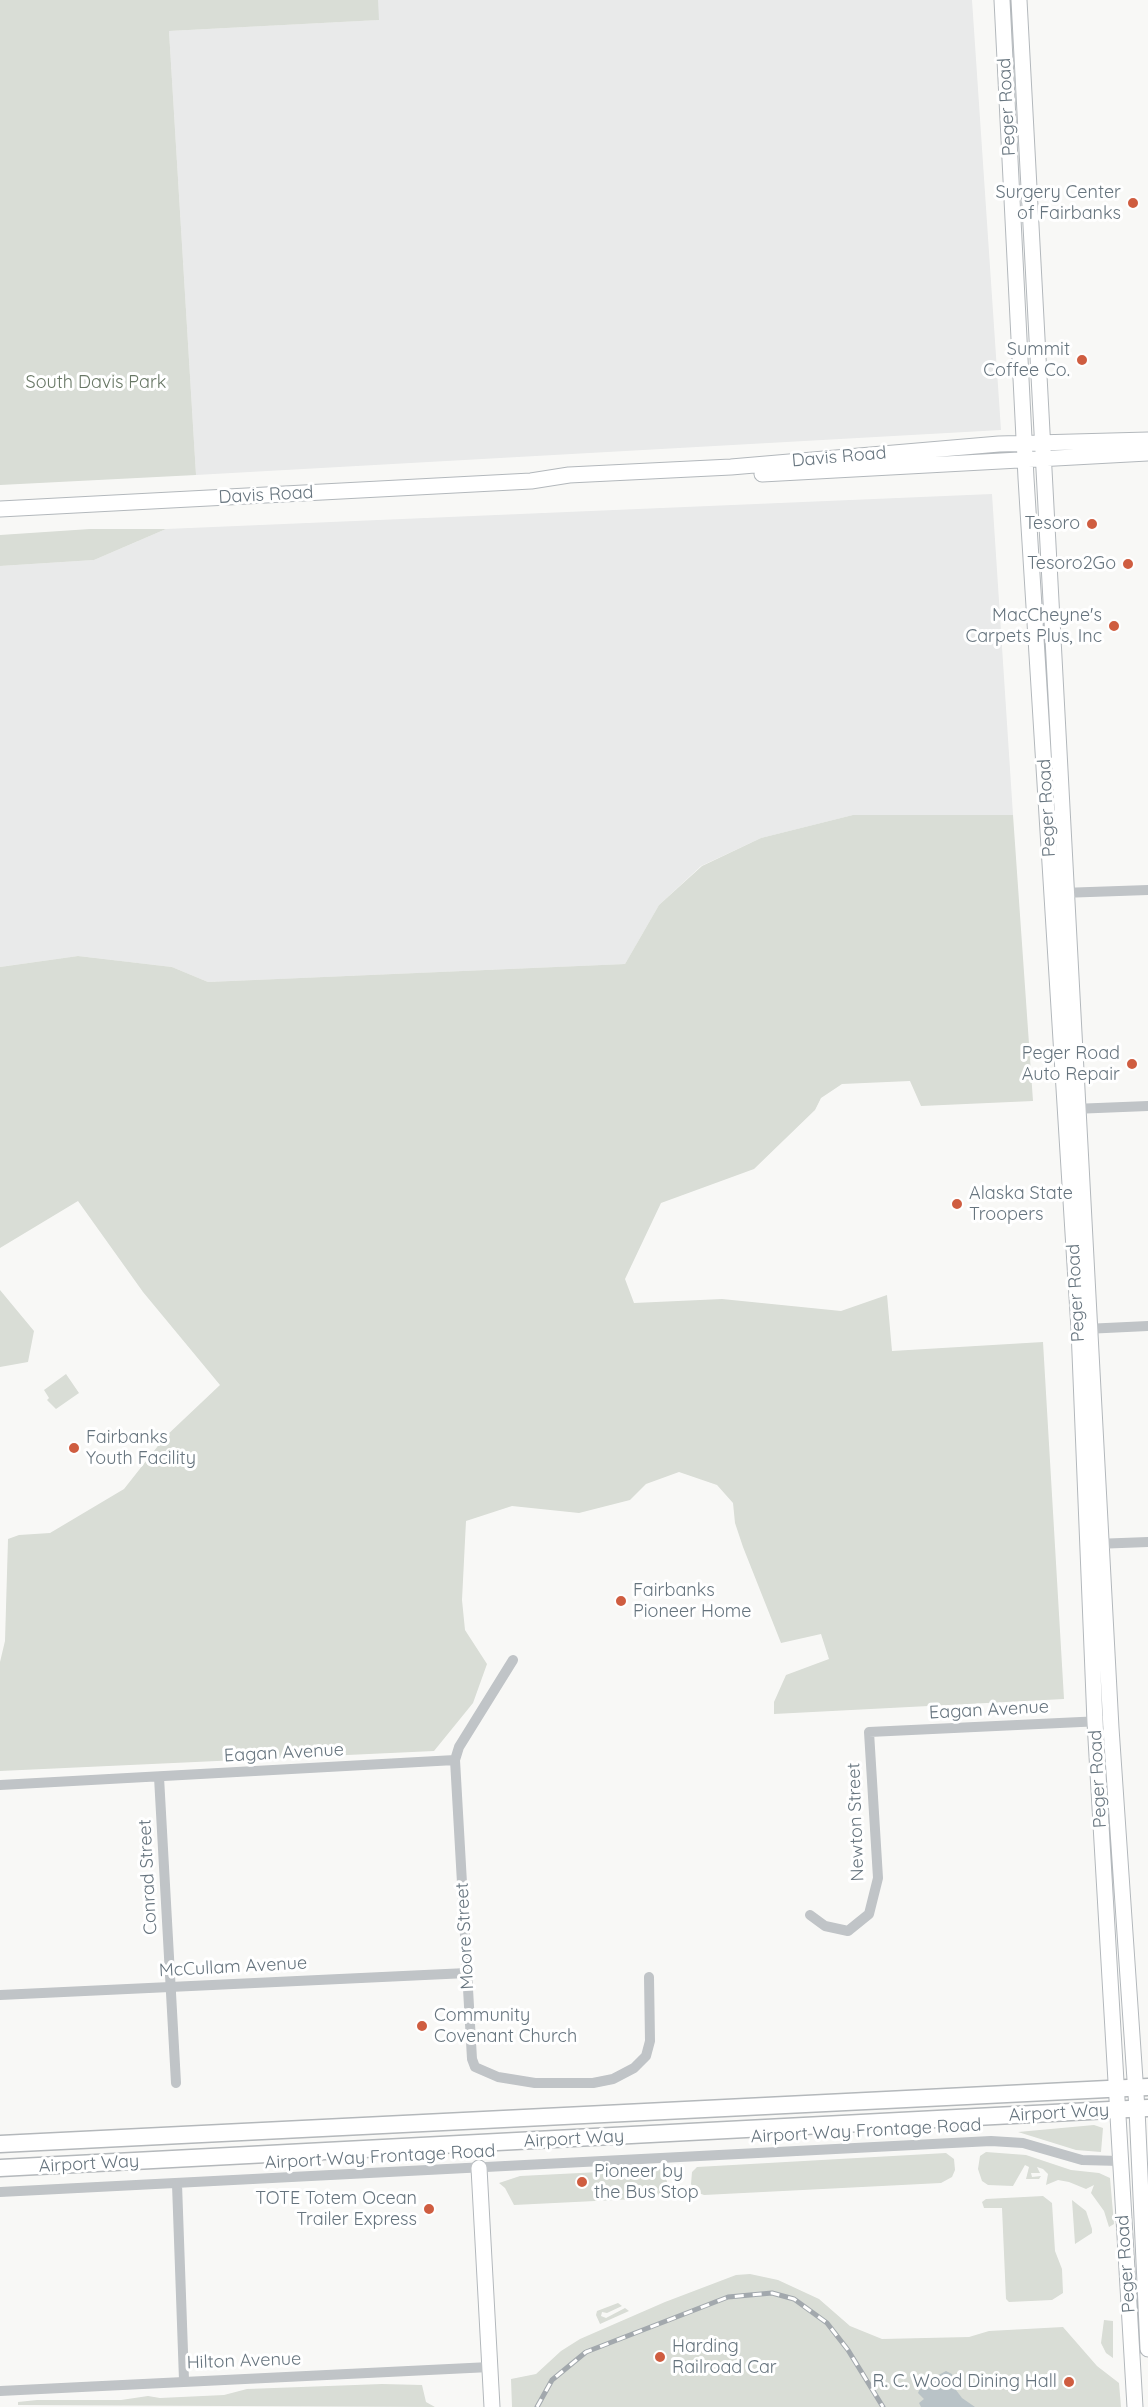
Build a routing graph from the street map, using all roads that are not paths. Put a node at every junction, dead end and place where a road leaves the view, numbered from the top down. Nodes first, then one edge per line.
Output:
1 (1002, 0) edge
2 (1019, 0) edge
3 (1148, 440) edge
4 (1026, 443) junction
5 (1043, 450) junction
6 (1148, 453) edge
7 (1026, 459) junction
8 (531, 481) junction
9 (0, 509) edge
10 (1148, 890) edge
11 (1059, 893) junction
12 (1148, 1106) edge
13 (1072, 1109) junction
14 (1148, 1326) edge
15 (1084, 1329) junction
16 (1148, 1542) edge
17 (1094, 1544) junction
18 (513, 1660) dead end
19 (1111, 1721) junction
20 (1095, 1722) junction
21 (869, 1732) joint
22 (455, 1760) junction
23 (159, 1777) junction
24 (0, 1785) edge
25 (810, 1915) dead end
26 (467, 1973) junction
27 (649, 1977) dead end
28 (170, 1986) junction
29 (0, 1995) edge
30 (176, 2083) dead end
31 (1142, 2087) edge
32 (1117, 2088) junction
33 (1143, 2109) edge
34 (1117, 2110) junction
35 (0, 2144) edge
36 (1120, 2161) junction
37 (1144, 2161) edge
38 (0, 2168) edge
39 (479, 2168) junction
40 (177, 2184) junction
41 (0, 2192) edge
42 (1148, 2349) edge
43 (490, 2367) junction
44 (184, 2380) junction
45 (0, 2391) edge
46 (492, 2407) edge
47 (1135, 2407) edge

1 - 4 main road, Peger Road
2 - 5 main road, Peger Road
3 - 5 main road, Davis Road
4 - 5 main road, Davis Road
4 - 7 main road, Peger Road
4 - 8 main road, Davis Road
5 - 6 main road, Davis Road
5 - 7 main road, Davis Road
5 - 11 main road, Peger Road
7 - 8 main road, Davis Road
7 - 11 main road, Peger Road
8 - 9 main road, Davis Road
10 - 11 street
11 - 13 main road, Peger Road
12 - 13 street
13 - 15 main road, Peger Road
14 - 15 street
15 - 17 main road, Peger Road
16 - 17 street
17 - 19 main road, Peger Road
17 - 20 main road, Peger Road
18 - 22 street
19 - 20 street, Eagan Avenue
19 - 31 main road, Peger Road
20 - 21 street, Eagan Avenue
20 - 32 main road, Peger Road
21 - 25 street, Newton Street
22 - 23 street, Eagan Avenue
22 - 26 street, Moore Street
23 - 24 street, Eagan Avenue
23 - 28 street, Conrad Street
26 - 27 street, Moore Street
26 - 28 street, McCullam Avenue
28 - 29 street, McCullam Avenue
28 - 30 street, Conrad Street
31 - 32 main road, Airport Way
31 - 33 main road, Peger Road
32 - 34 main road, Peger Road
32 - 35 main road, Airport Way
33 - 34 main road, Airport Way
33 - 37 main road, Peger Road
34 - 36 main road, Peger Road
34 - 38 main road, Airport Way
36 - 39 street, Airport Way Frontage Road
36 - 47 main road, Peger Road
37 - 42 main road, Peger Road
39 - 40 street, Airport Way Frontage Road
39 - 43 main road
40 - 41 street, Airport Way Frontage Road
40 - 44 street
43 - 44 street, Hilton Avenue
43 - 46 main road
44 - 45 street, Hilton Avenue

